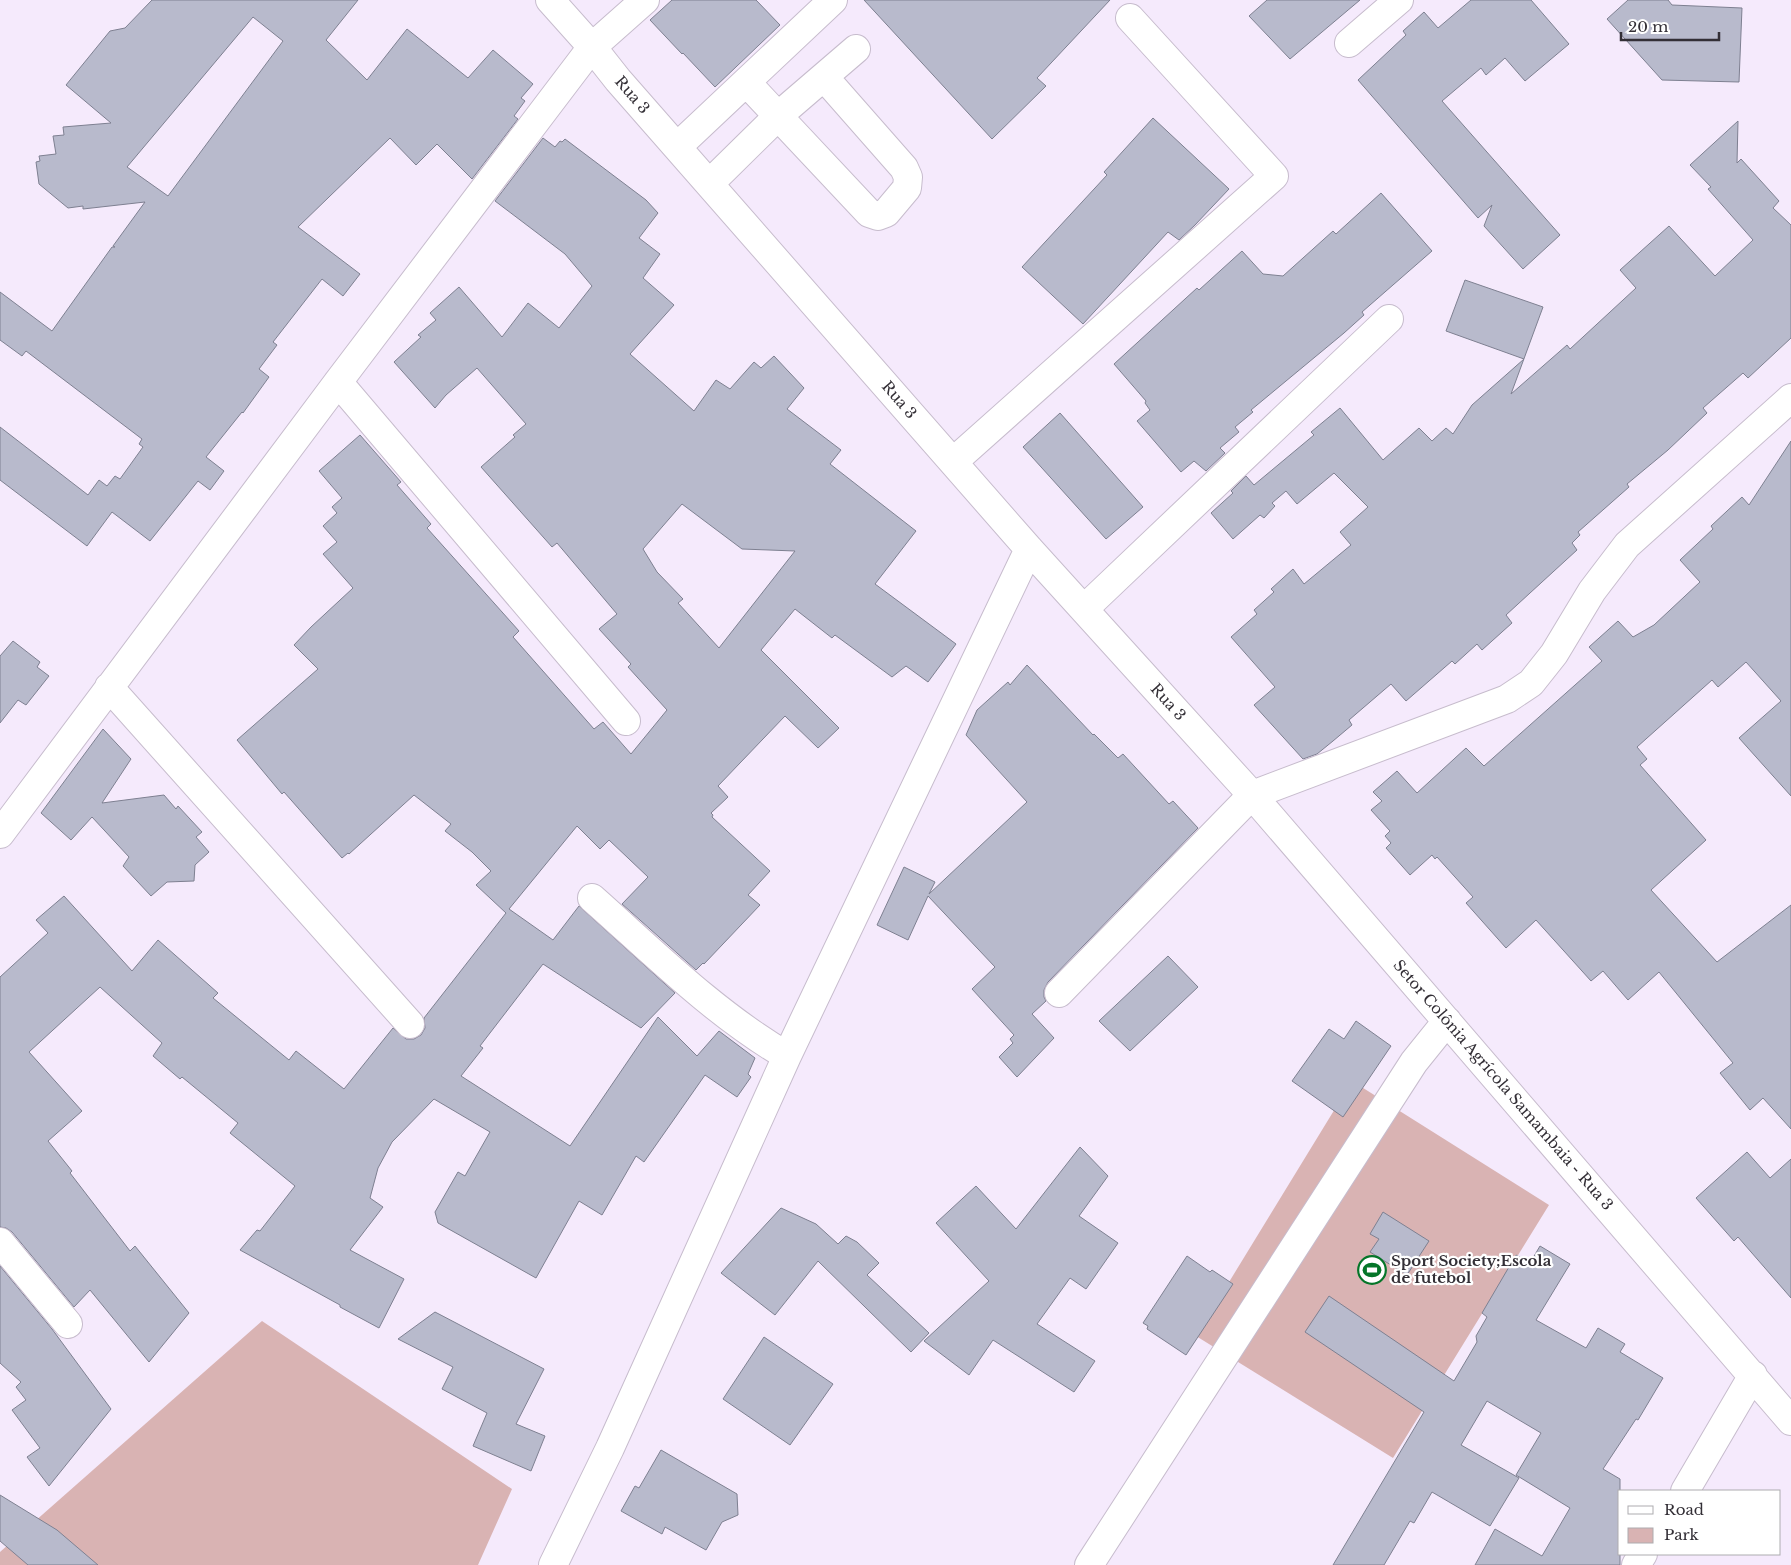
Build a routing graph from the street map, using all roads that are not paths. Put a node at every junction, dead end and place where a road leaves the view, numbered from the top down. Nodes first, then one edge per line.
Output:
1 (550, 0) edge
2 (645, 0) edge
3 (833, 0) edge
4 (1399, 0) edge
5 (1130, 18) dead end
6 (1349, 43) dead end
7 (592, 47) junction
8 (856, 49) dead end
9 (824, 77) junction
10 (746, 82) junction
11 (778, 116) junction
12 (677, 147) junction
13 (710, 183) junction
14 (1389, 319) dead end
15 (338, 382) junction
16 (1791, 398) edge
17 (953, 462) junction
18 (1029, 549) junction
19 (1084, 610) junction
20 (110, 687) junction
21 (626, 721) dead end
22 (1252, 795) junction
23 (0, 834) edge
24 (592, 898) dead end
25 (1059, 993) dead end
26 (1447, 1021) junction
27 (410, 1024) dead end
28 (786, 1056) junction
29 (0, 1242) edge
30 (68, 1324) dead end
31 (1753, 1375) junction
32 (1791, 1421) edge
33 (1686, 1490) edge
34 (553, 1565) edge
35 (1089, 1565) edge

1 - 7 street, Rua 3
2 - 7 street
3 - 10 street
4 - 6 street
5 - 17 street
7 - 12 street, Rua 3
7 - 15 street
8 - 9 street
9 - 11 street
9 - 11 street
10 - 11 street
10 - 12 street
11 - 13 street
12 - 13 street, Rua 3
13 - 17 street, Rua 3
14 - 19 street
15 - 20 street
15 - 21 street
16 - 22 street
17 - 18 street, Rua 3
18 - 19 street, Rua 3
18 - 28 street
19 - 22 street, Rua 3
20 - 23 street
20 - 27 street
22 - 25 street
22 - 26 street, Setor Colônia Agrícola Samambaia - Rua 3
24 - 28 street
26 - 31 street, Setor Colônia Agrícola Samambaia - Rua 3
26 - 35 street
28 - 34 street
29 - 30 street
31 - 32 street, Setor Colônia Agrícola Samambaia - Rua 3
31 - 33 street

